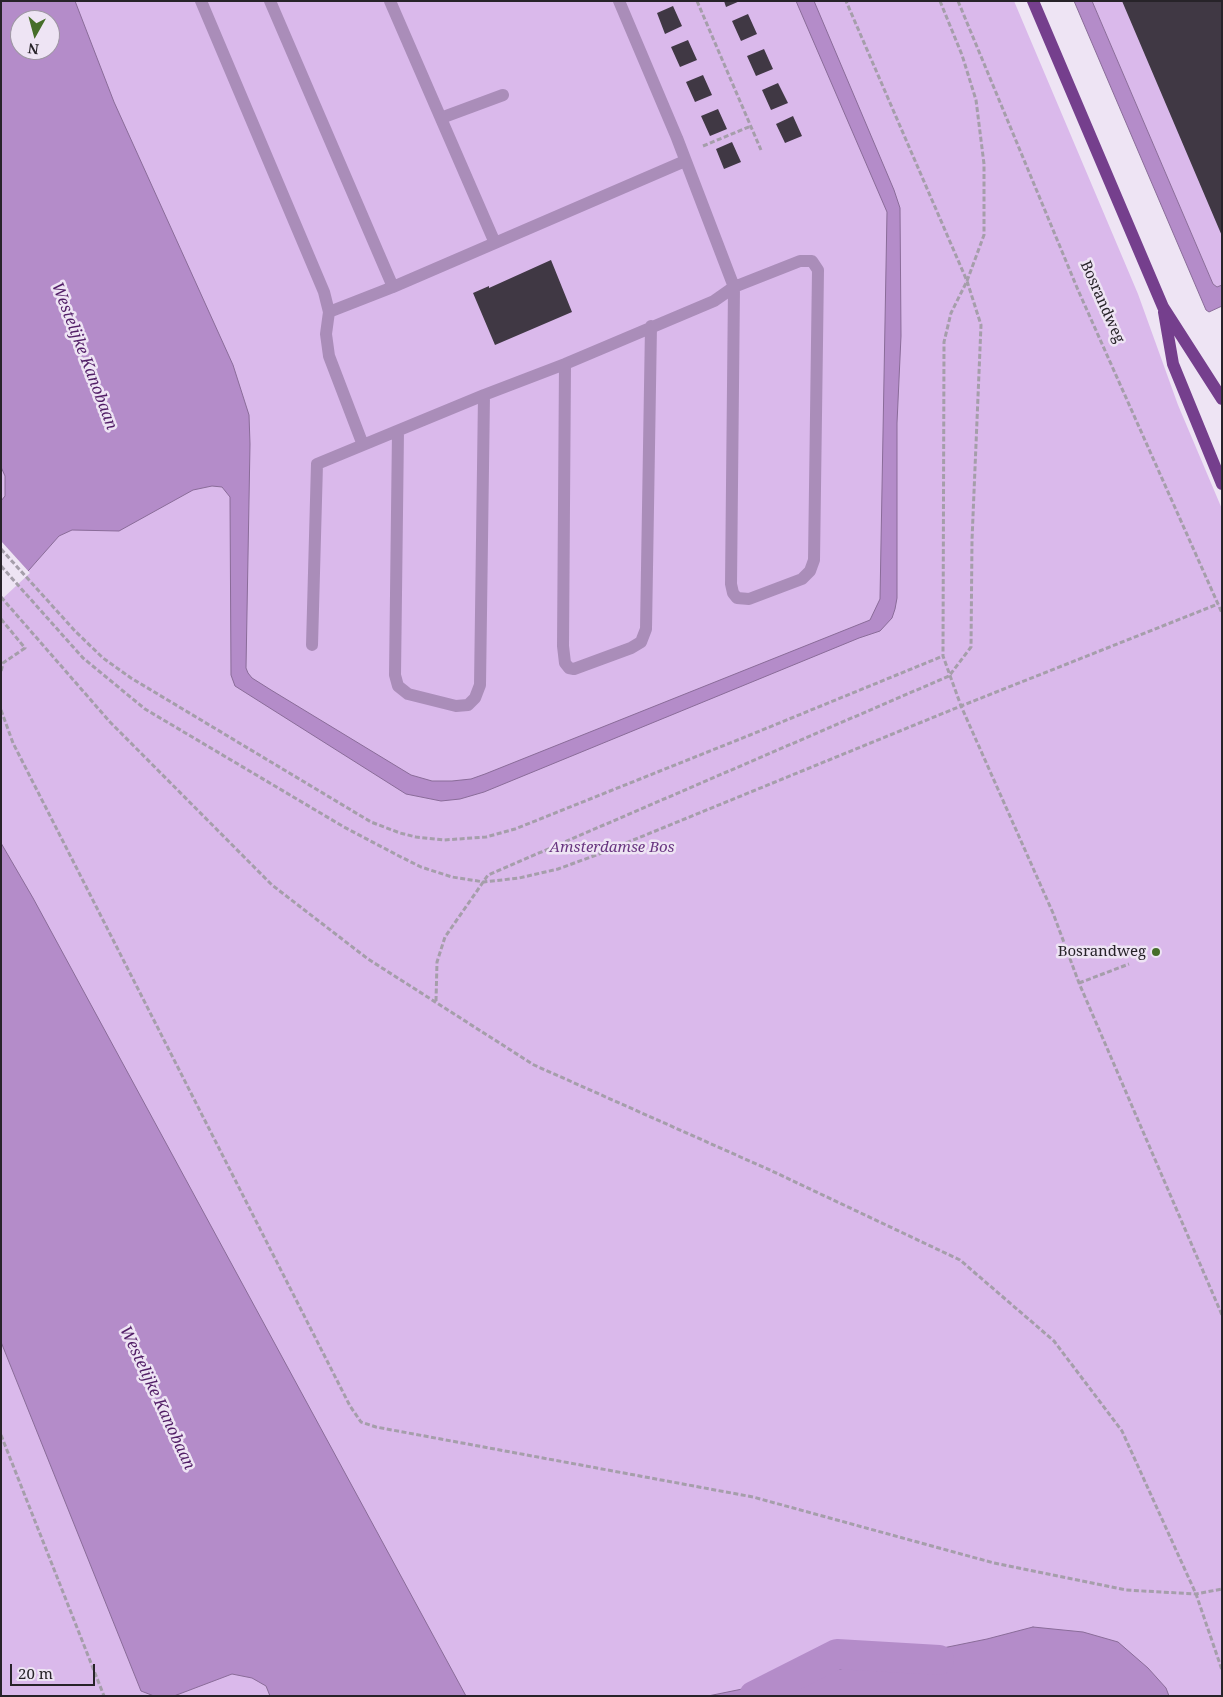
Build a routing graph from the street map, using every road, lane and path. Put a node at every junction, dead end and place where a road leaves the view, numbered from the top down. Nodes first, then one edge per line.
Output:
1 (201, 1) edge
2 (270, 1) edge
3 (390, 1) edge
4 (619, 1) edge
5 (697, 1) edge
6 (940, 1) edge
7 (958, 1) edge
8 (1034, 1) edge
9 (503, 95) dead end
10 (441, 118) junction
11 (751, 126) junction
12 (761, 150) dead end
13 (685, 161) junction
14 (495, 242) junction
15 (392, 287) junction
16 (734, 287) junction
17 (1163, 307) junction
18 (329, 312) junction
19 (651, 326) junction
20 (565, 364) junction
21 (484, 395) junction
22 (1222, 399) edge
23 (398, 431) junction
24 (363, 445) junction
25 (1222, 484) edge
26 (1, 550) edge
27 (1, 566) edge
28 (1, 597) edge
29 (1218, 604) junction
30 (1222, 613) edge
31 (1, 619) edge
32 (312, 645) dead end
33 (943, 656) junction
34 (1, 672) edge
35 (960, 706) junction
36 (1, 710) edge
37 (1128, 964) dead end
38 (1079, 983) junction
39 (1222, 1315) edge
40 (1, 1435) edge
41 (1222, 1589) edge
42 (1196, 1594) junction
43 (1222, 1670) edge
44 (104, 1696) edge

1 - 18 lane
2 - 15 lane
3 - 10 lane
4 - 13 lane
5 - 11 path
6 - 33 path
7 - 29 path, Bosrandweg
8 - 17 main road
9 - 10 lane
10 - 14 lane
11 - 12 path
11 - 13 path
13 - 14 lane
13 - 16 lane
14 - 15 lane
15 - 18 lane
16 - 16 lane
16 - 19 lane
17 - 22 main road
17 - 25 main road
18 - 24 lane
19 - 20 lane
19 - 20 lane
20 - 21 lane
21 - 23 lane
21 - 23 lane
23 - 24 lane
24 - 32 lane
26 - 33 path
27 - 35 path
28 - 42 path
29 - 30 path, Bosrandweg
29 - 35 path
31 - 34 path
33 - 35 path
35 - 38 path
36 - 42 path
37 - 38 path
38 - 39 path
40 - 44 path
41 - 42 path
42 - 43 path

